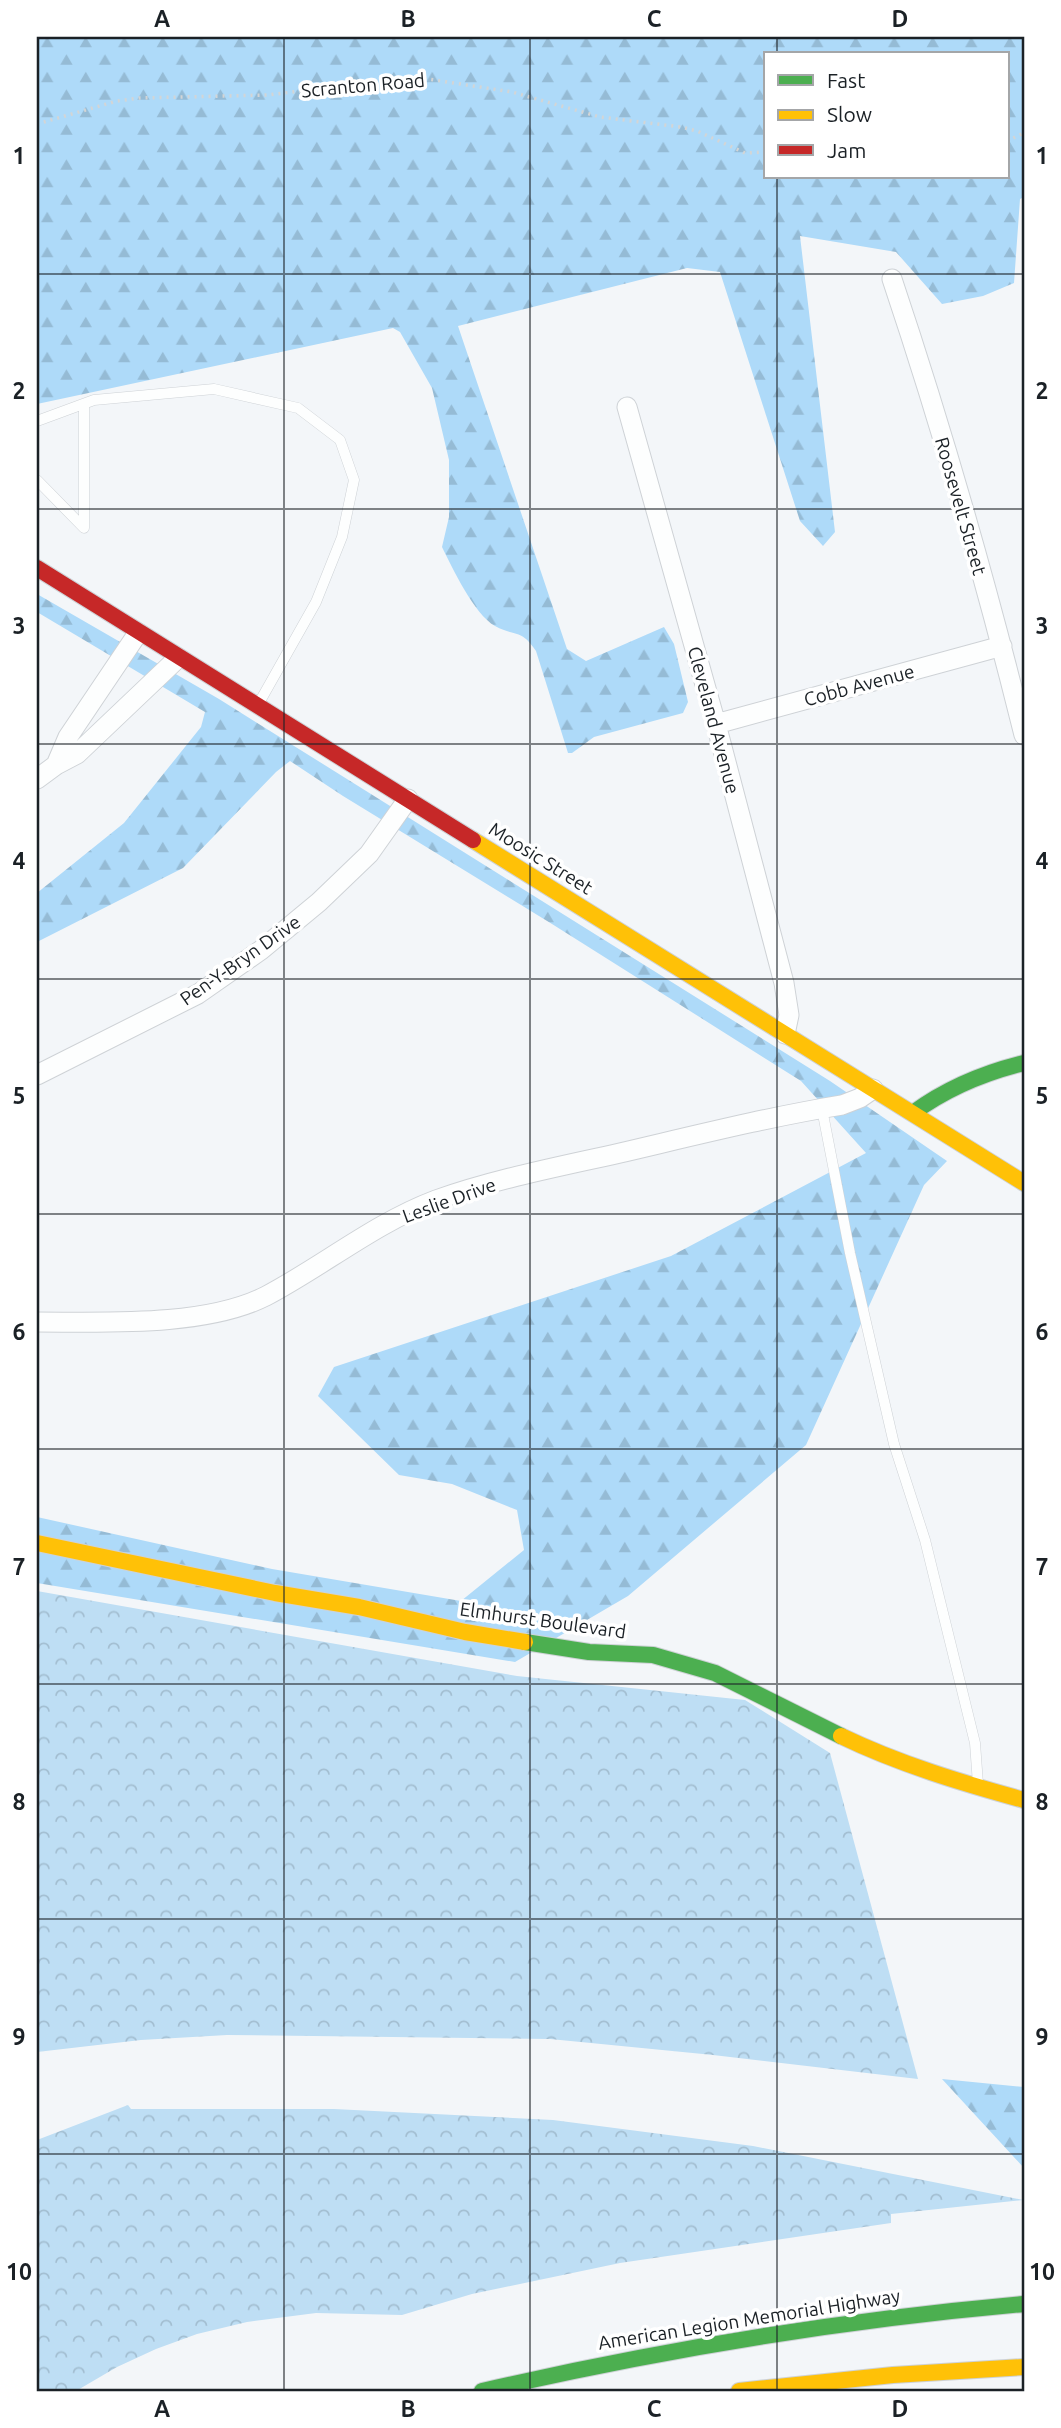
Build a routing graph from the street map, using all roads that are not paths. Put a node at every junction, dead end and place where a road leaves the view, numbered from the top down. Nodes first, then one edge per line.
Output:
1 (891, 279) dead end
2 (84, 404) junction
3 (627, 407) dead end
4 (37, 421) edge
5 (37, 480) edge
6 (37, 568) edge
7 (138, 632) junction
8 (1002, 646) junction
9 (178, 658) junction
10 (257, 706) junction
11 (716, 724) junction
12 (1024, 735) edge
13 (56, 765) junction
14 (37, 779) edge
15 (408, 799) junction
16 (785, 1034) junction
17 (1024, 1063) edge
18 (37, 1075) edge
19 (873, 1089) junction
20 (822, 1108) junction
21 (912, 1113) junction
22 (1024, 1183) edge
23 (37, 1322) edge
24 (37, 1543) edge
25 (978, 1788) junction
26 (1024, 1800) edge
27 (1024, 2304) edge
28 (1024, 2367) edge
29 (482, 2391) edge
30 (739, 2391) edge

1 - 8 street, Roosevelt Street
2 - 4 lane
2 - 5 lane
2 - 10 lane
3 - 11 street, Cleveland Avenue
6 - 7 main road, Moosic Street
7 - 9 main road, Moosic Street
7 - 13 street
8 - 11 street, Cobb Avenue
8 - 12 street, Roosevelt Street
9 - 10 main road, Moosic Street
9 - 13 street
10 - 15 main road, Moosic Street
11 - 16 street, Cleveland Avenue
13 - 14 street
15 - 16 main road, Moosic Street
15 - 18 street, Pen-Y-Bryn Drive
16 - 19 main road, Moosic Street
17 - 21 main road
19 - 20 street, Leslie Drive
19 - 21 main road, Moosic Street
20 - 23 street, Leslie Drive
20 - 25 lane
21 - 22 main road, Moosic Street
24 - 25 main road, Elmhurst Boulevard
25 - 26 main road, Elmhurst Boulevard
27 - 29 main road, American Legion Memorial Highway
28 - 30 main road

